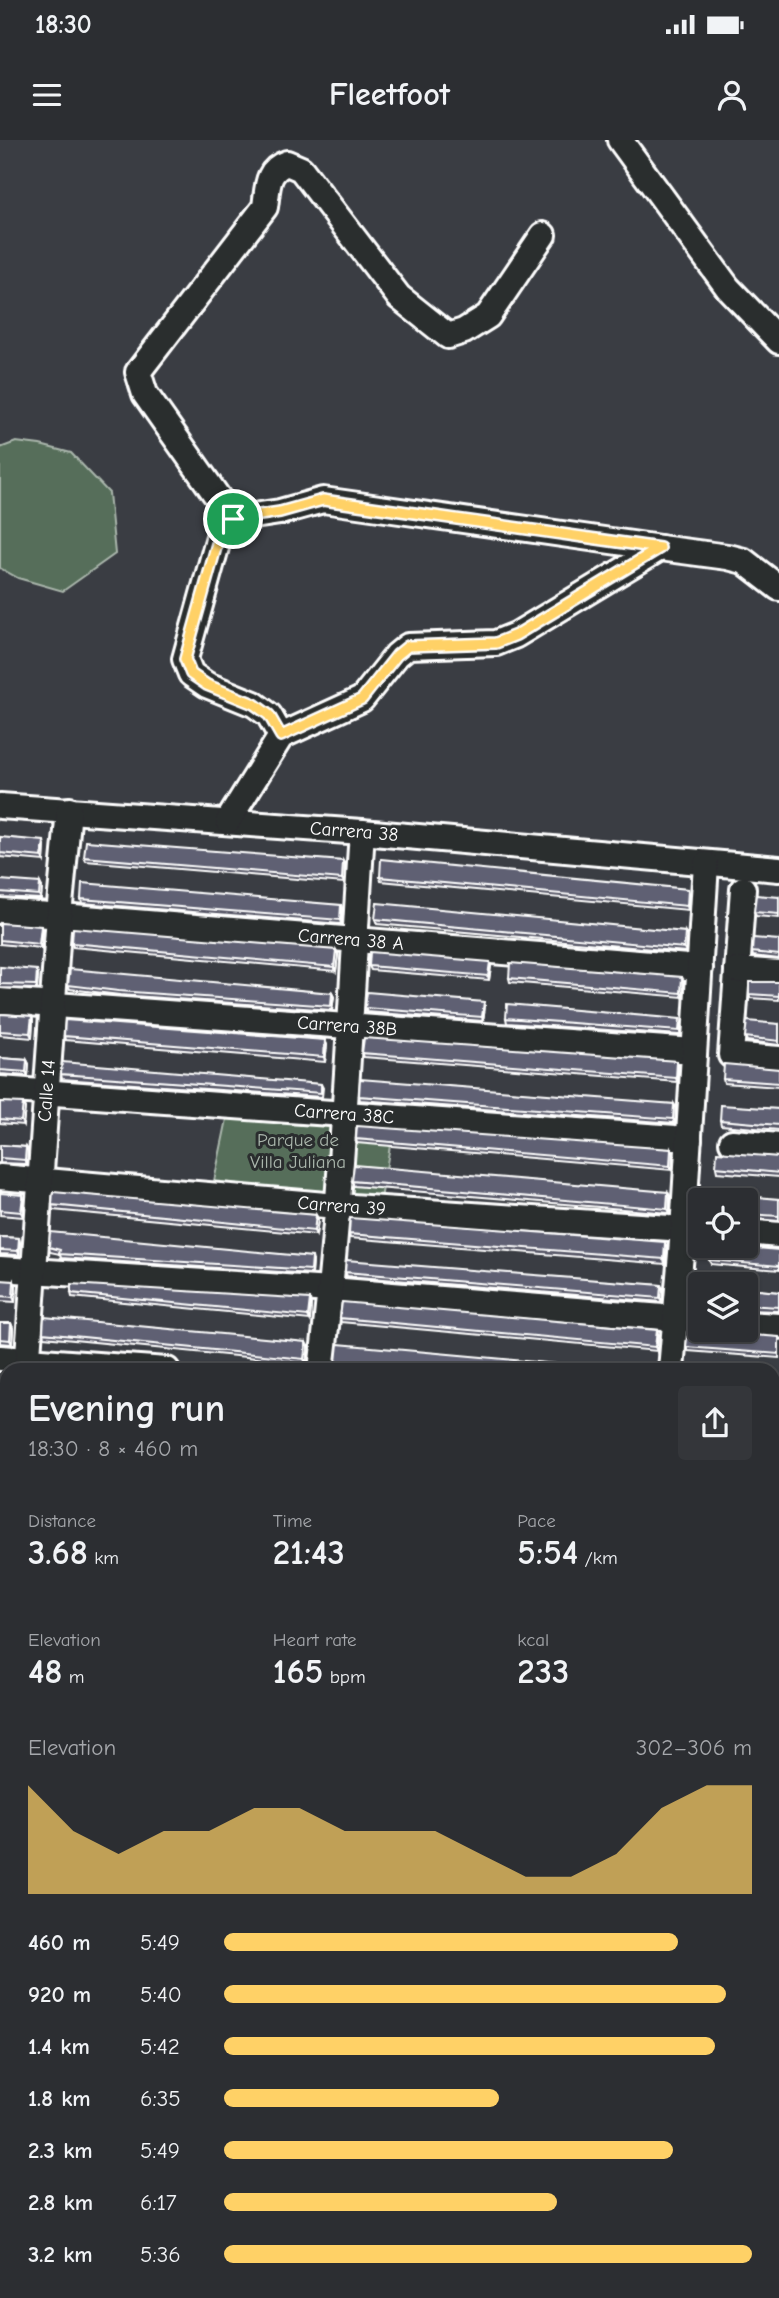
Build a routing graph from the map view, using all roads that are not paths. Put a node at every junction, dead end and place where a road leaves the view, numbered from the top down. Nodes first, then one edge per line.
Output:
1 (620, 140) edge
2 (543, 235) dead end
3 (779, 341) edge
4 (233, 519) junction
5 (660, 548) junction
6 (779, 588) edge
7 (281, 736) junction
8 (0, 806) edge
9 (69, 810) junction
10 (228, 821) junction
11 (362, 832) junction
12 (706, 864) junction
13 (779, 869) edge
14 (743, 889) dead end
15 (0, 911) edge
16 (59, 915) junction
17 (355, 940) junction
18 (700, 968) junction
19 (737, 970) junction
20 (779, 973) edge
21 (0, 1001) edge
22 (52, 1006) junction
23 (350, 1027) junction
24 (694, 1051) junction
25 (779, 1059) edge
26 (0, 1089) edge
27 (47, 1093) junction
28 (345, 1114) junction
29 (689, 1139) junction
30 (732, 1142) dead end
31 (779, 1146) edge
32 (0, 1177) edge
33 (40, 1180) junction
34 (690, 1188) edge
35 (337, 1206) junction
36 (688, 1230) edge
37 (758, 1233) edge
38 (779, 1235) edge
39 (688, 1246) edge
40 (0, 1269) edge
41 (34, 1272) junction
42 (331, 1290) junction
43 (674, 1318) junction
44 (688, 1319) edge
45 (758, 1325) edge
46 (779, 1326) edge
47 (0, 1358) edge
48 (19, 1363) edge
49 (27, 1363) edge
50 (322, 1363) edge
51 (671, 1363) edge

1 - 3 street
2 - 4 street
4 - 5 street
4 - 7 street
5 - 6 street
5 - 7 street
7 - 10 street
8 - 9 street, Carrera 38
9 - 10 street, Carrera 38
9 - 16 street, Calle 14
10 - 11 street, Carrera 38
11 - 12 street, Carrera 38
11 - 17 street
12 - 13 street, Carrera 38
12 - 18 street
14 - 19 street
15 - 16 street, Carrera 38 A
16 - 17 street, Carrera 38 A
16 - 22 street, Calle 14
17 - 18 street, Carrera 38 A
17 - 23 street
18 - 24 street
19 - 20 street
19 - 25 street
21 - 22 street, Carrera 38B
22 - 23 street, Carrera 38B
22 - 27 street, Calle 14
23 - 24 street, Carrera 38B
23 - 28 street
24 - 29 street
26 - 27 street, Carrera 38C
27 - 28 street, Carrera 38C
27 - 33 street, Calle 14
28 - 29 street, Carrera 38C
28 - 35 street
29 - 34 street
30 - 31 street
32 - 33 street, Carrera 39
33 - 35 street, Carrera 39
33 - 41 street, Calle 14
35 - 36 street, Carrera 39
35 - 42 street
37 - 38 street
39 - 43 street
40 - 41 street
41 - 42 street
41 - 49 street, Calle 14
42 - 43 street
42 - 50 street
43 - 44 street
43 - 51 street
45 - 46 street
47 - 48 street

